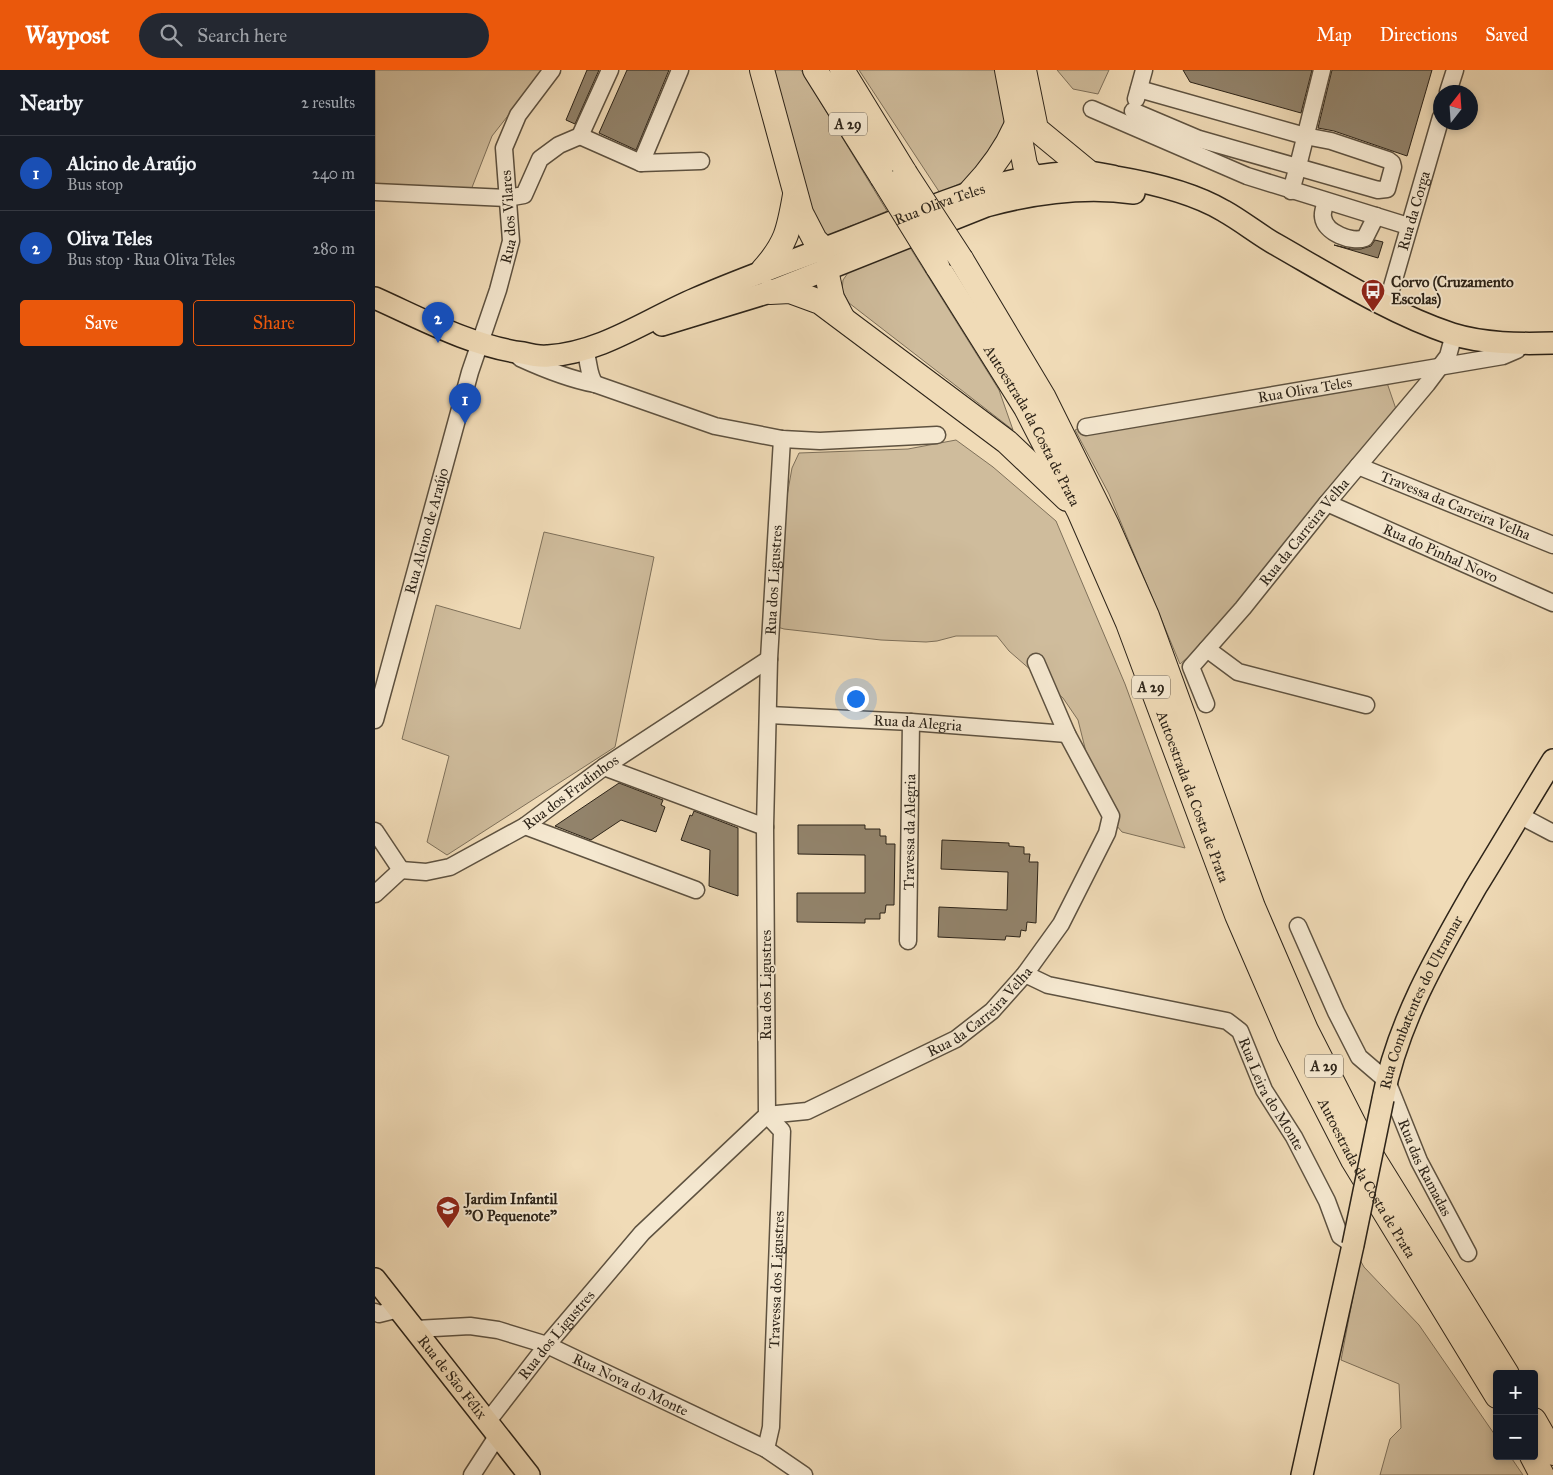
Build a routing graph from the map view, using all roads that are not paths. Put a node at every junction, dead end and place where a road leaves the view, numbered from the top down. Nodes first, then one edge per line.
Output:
1 (552, 70) edge
2 (610, 70) edge
3 (680, 70) edge
4 (762, 70) edge
5 (815, 70) edge
6 (842, 70) edge
7 (1007, 70) edge
8 (1023, 70) edge
9 (1144, 70) edge
10 (1321, 70) edge
11 (1455, 70) edge
12 (1450, 85) edge
13 (1139, 89) junction
14 (1092, 109) dead end
15 (1130, 118) junction
16 (1026, 128) junction
17 (1437, 130) edge
18 (580, 136) junction
19 (1305, 136) junction
20 (701, 161) dead end
21 (641, 163) junction
22 (1298, 166) junction
23 (1087, 172) junction
24 (1031, 176) junction
25 (795, 190) junction
26 (971, 191) junction
27 (1291, 191) junction
28 (375, 192) edge
29 (1053, 192) junction
30 (507, 198) junction
31 (1014, 199) junction
32 (1326, 201) junction
33 (1376, 216) junction
34 (1408, 226) junction
35 (1275, 244) junction
36 (861, 245) junction
37 (828, 257) junction
38 (766, 281) junction
39 (375, 298) edge
40 (1384, 305) junction
41 (843, 320) junction
42 (1454, 334) junction
43 (481, 342) junction
44 (1553, 343) edge
45 (1520, 344) junction
46 (507, 351) junction
47 (579, 351) junction
48 (1441, 365) junction
49 (589, 383) junction
50 (1086, 427) dead end
51 (937, 435) dead end
52 (782, 439) junction
53 (1358, 466) junction
54 (1327, 503) junction
55 (1079, 511) junction
56 (1553, 545) edge
57 (1553, 603) edge
58 (1207, 649) junction
59 (769, 659) junction
60 (1036, 662) dead end
61 (1206, 704) dead end
62 (1366, 705) dead end
63 (769, 714) junction
64 (375, 720) edge
65 (911, 722) junction
66 (1067, 734) junction
67 (1553, 760) edge
68 (604, 767) junction
69 (1519, 815) junction
70 (525, 826) junction
71 (765, 826) junction
72 (375, 831) edge
73 (1553, 833) edge
74 (401, 870) junction
75 (696, 890) dead end
76 (375, 894) edge
77 (1299, 926) dead end
78 (908, 941) dead end
79 (1025, 974) junction
80 (1385, 1090) junction
81 (767, 1115) junction
82 (1353, 1245) junction
83 (1468, 1253) dead end
84 (375, 1279) edge
85 (382, 1313) edge
86 (416, 1329) junction
87 (547, 1345) junction
88 (1505, 1370) edge
89 (1493, 1389) edge
90 (1538, 1427) edge
91 (493, 1428) junction
92 (766, 1449) junction
93 (1553, 1453) edge
94 (1533, 1460) edge
95 (472, 1475) edge
96 (529, 1475) edge
97 (804, 1475) edge
98 (1302, 1475) edge
99 (1542, 1475) edge

1 - 30 street, Rua dos Vilares
2 - 18 street
3 - 21 street
4 - 25 highway
5 - 55 highway, Autoestrada da Costa de Prata / A 29, bridge
6 - 88 highway, Autoestrada da Costa de Prata / A 29, bridge
7 - 16 highway
8 - 16 highway
9 - 13 street
10 - 19 street
11 - 12 street
13 - 15 street
13 - 19 street
14 - 15 street
15 - 22 street
15 - 27 street
16 - 23 highway
16 - 24 highway
16 - 26 highway
17 - 34 street, Rua da Corga
18 - 21 street
18 - 30 street
19 - 22 street
19 - 22 street
20 - 21 street
22 - 27 street
23 - 24 main road, Rua Oliva Teles
23 - 35 main road, Rua Oliva Teles
24 - 26 main road, Rua Oliva Teles
24 - 29 main road
24 - 31 main road
25 - 37 highway
25 - 38 highway
26 - 36 main road, Rua Oliva Teles
27 - 32 street
28 - 30 street
29 - 31 main road, Rua Oliva Teles
29 - 35 main road, Rua Oliva Teles
30 - 43 street, Rua dos Vilares
31 - 36 main road, Rua Oliva Teles
32 - 33 street
32 - 33 street
33 - 34 street
34 - 40 street, Rua da Corga
35 - 40 main road, Rua Oliva Teles
36 - 37 main road, Rua Oliva Teles
37 - 38 main road, Rua Oliva Teles
37 - 41 highway
38 - 41 highway
38 - 47 main road, Rua Oliva Teles
39 - 43 main road, Rua Oliva Teles
40 - 42 main road, Rua Oliva Teles
41 - 55 highway
42 - 45 main road, Rua Oliva Teles
42 - 48 street, Rua da Carreira Velha
43 - 46 main road, Rua Oliva Teles
43 - 64 street, Rua Alcino de Araújo
44 - 45 main road, Rua Oliva Teles
45 - 48 street, Rua Oliva Teles
46 - 47 main road, Rua Oliva Teles
46 - 49 street, Rua Oliva Teles
47 - 49 street
48 - 50 street, Rua Oliva Teles
48 - 53 street, Rua da Carreira Velha
49 - 52 street, Rua Oliva Teles
51 - 52 street, Rua Oliva Teles
52 - 59 street, Rua dos Ligustres
53 - 54 street, Rua da Carreira Velha
53 - 56 street, Travessa da Carreira Velha
54 - 57 street, Rua do Pinhal Novo
54 - 58 street, Rua da Carreira Velha
55 - 89 highway, Autoestrada da Costa de Prata / A 29
58 - 61 street, Rua da Carreira Velha
58 - 62 street
59 - 63 street, Rua dos Ligustres
59 - 68 street, Rua dos Fradinhos
60 - 66 street
63 - 65 street, Rua da Alegria
63 - 71 street, Rua dos Ligustres
65 - 66 street, Rua da Alegria
65 - 78 street, Travessa da Alegria
66 - 79 street, Rua da Carreira Velha
67 - 69 main road, Rua Combatentes do Ultramar
68 - 70 street, Rua dos Fradinhos
68 - 71 street
69 - 73 street
69 - 80 main road, Rua Combatentes do Ultramar
70 - 74 street, Rua dos Fradinhos
70 - 75 street
71 - 81 street, Rua dos Ligustres
72 - 74 street
74 - 76 street
77 - 80 street
79 - 81 street, Rua da Carreira Velha
79 - 82 street, Rua Leira do Monte
80 - 82 main road, Rua Combatentes do Ultramar, bridge
80 - 83 street, Rua das Ramadas
81 - 87 street, Rua dos Ligustres
81 - 92 street, Travessa dos Ligustres
82 - 98 main road, Rua Combatentes do Ultramar
84 - 85 main road, Rua de São Félix
85 - 86 main road, Rua de São Félix
86 - 87 street, Rua Nova do Monte
86 - 91 main road, Rua de São Félix
87 - 91 street, Rua dos Ligustres
87 - 92 street, Rua Nova do Monte
90 - 93 highway
91 - 95 street, Rua dos Ligustres
91 - 96 main road, Rua de São Félix
92 - 97 street, Rua Nova do Monte
94 - 99 highway

